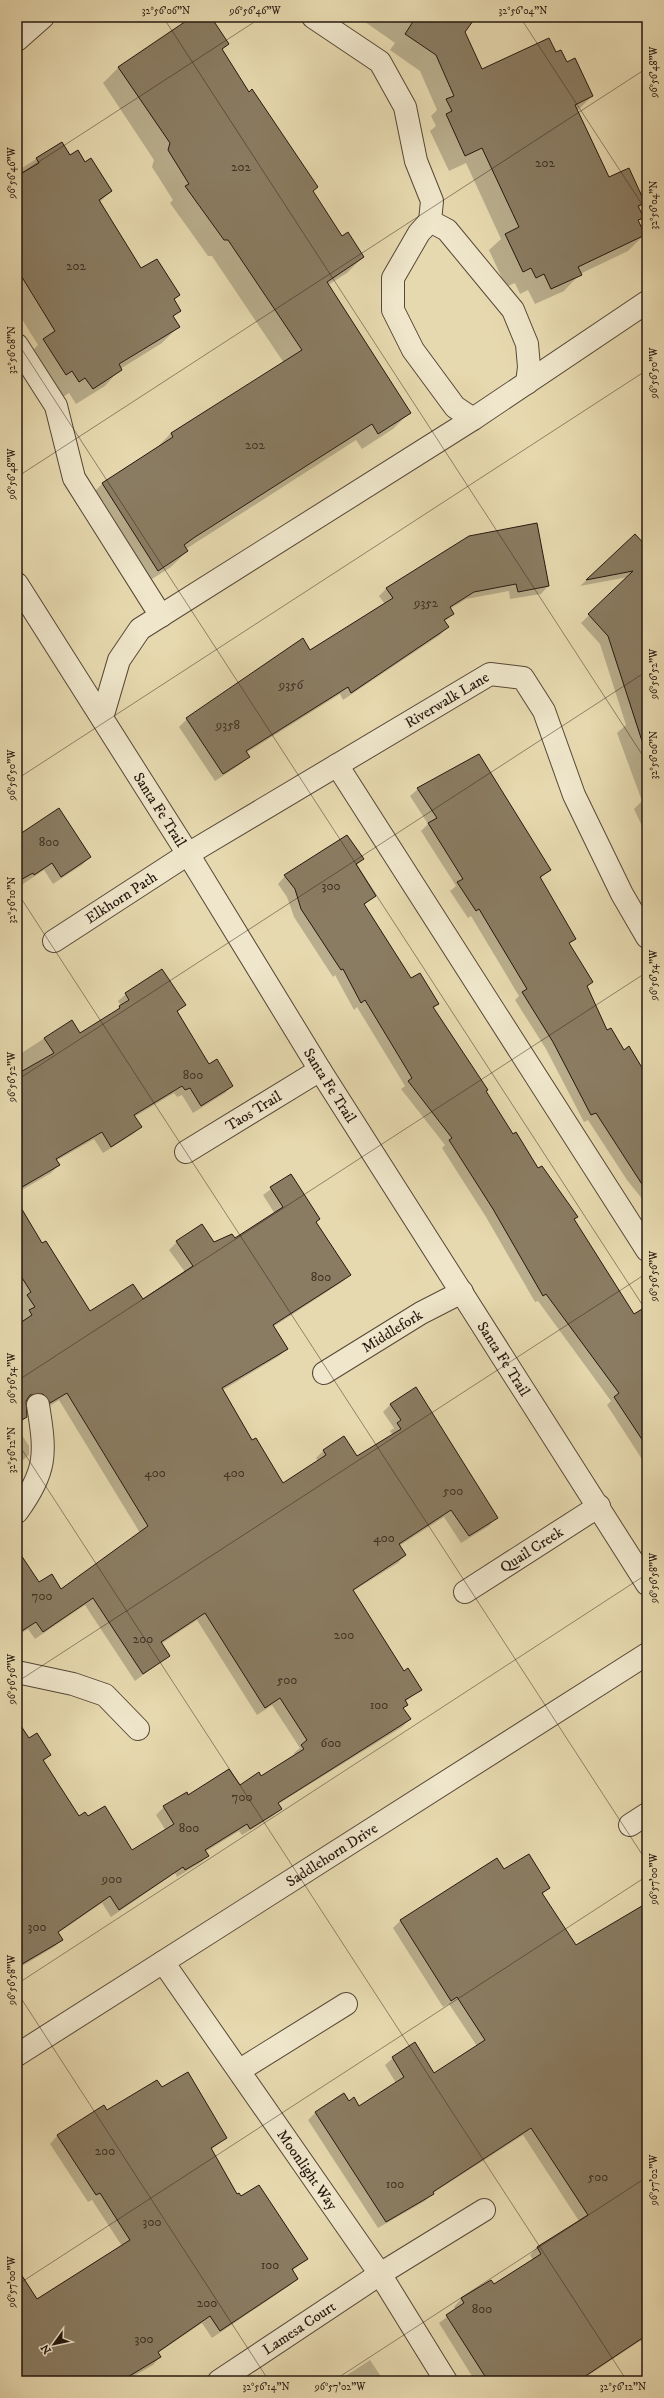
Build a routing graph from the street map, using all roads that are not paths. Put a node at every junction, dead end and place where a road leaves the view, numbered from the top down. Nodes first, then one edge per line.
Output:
1 (43, 17) edge
2 (313, 17) edge
3 (17, 40) edge
4 (430, 221) junction
5 (647, 302) edge
6 (17, 345) edge
7 (527, 383) junction
8 (473, 419) junction
9 (17, 584) edge
10 (161, 616) junction
11 (102, 718) junction
12 (337, 765) junction
13 (188, 854) junction
14 (647, 937) edge
15 (54, 941) dead end
16 (320, 1070) junction
17 (186, 1152) dead end
18 (647, 1250) edge
19 (462, 1292) junction
20 (324, 1373) dead end
21 (38, 1405) dead end
22 (598, 1506) junction
23 (17, 1512) edge
24 (647, 1584) edge
25 (465, 1592) dead end
26 (647, 1654) edge
27 (17, 1672) edge
28 (138, 1729) dead end
29 (163, 1962) junction
30 (346, 2004) dead end
31 (17, 2054) edge
32 (240, 2070) junction
33 (484, 2210) dead end
34 (380, 2274) junction
35 (219, 2381) edge
36 (446, 2381) edge

1 - 3 street
2 - 4 street
4 - 7 street
4 - 8 street
5 - 7 street
6 - 10 street
7 - 8 street
8 - 10 street
9 - 11 street, Santa Fe Trail
10 - 11 street
11 - 13 street, Santa Fe Trail
12 - 13 street, Riverwalk Lane
12 - 14 street, Riverwalk Lane
12 - 18 street
13 - 15 street, Elkhorn Path
13 - 16 street, Santa Fe Trail
16 - 17 street, Taos Trail
16 - 19 street, Santa Fe Trail
19 - 20 street, Middlefork
19 - 22 street, Santa Fe Trail
21 - 23 street
22 - 24 street, Santa Fe Trail
22 - 25 street, Quail Creek
26 - 29 street, Saddlehorn Drive
27 - 28 street
29 - 31 street, Saddlehorn Drive
29 - 32 street, Moonlight Way
30 - 32 street
32 - 34 street, Moonlight Way
33 - 34 street, Lamesa Court
34 - 35 street, Lamesa Court
34 - 36 street, Moonlight Way

